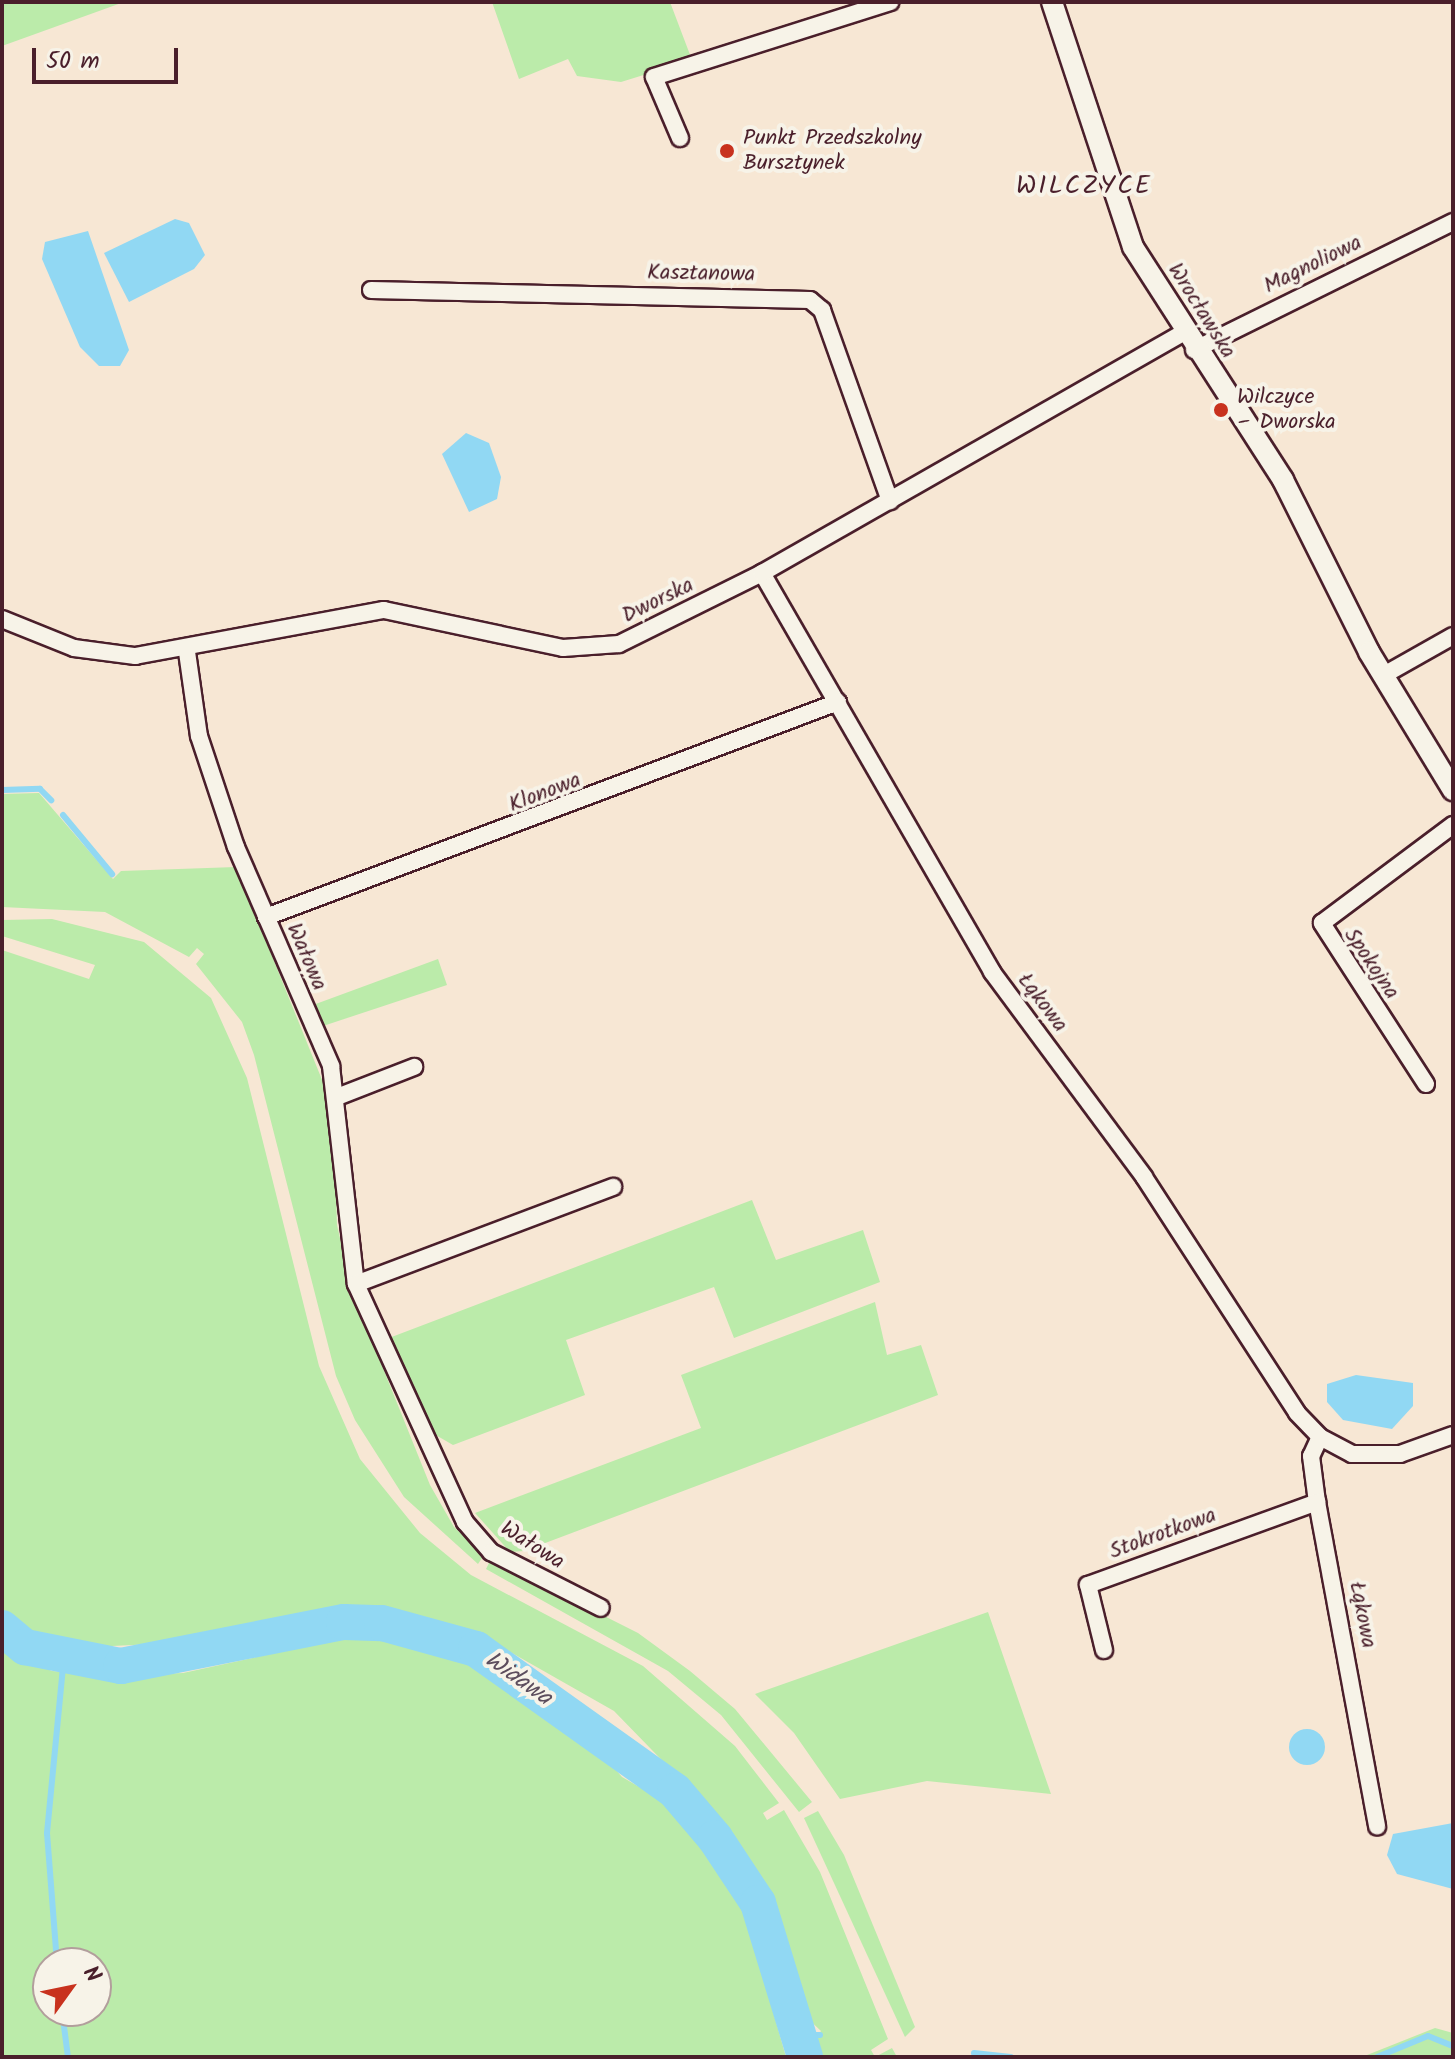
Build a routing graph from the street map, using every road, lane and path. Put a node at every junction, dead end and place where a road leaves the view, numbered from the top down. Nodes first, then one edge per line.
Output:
1 (890, 2) edge
2 (1052, 2) edge
3 (680, 138) dead end
4 (1453, 222) edge
5 (371, 290) dead end
6 (1189, 342) junction
7 (890, 501) junction
8 (762, 573) junction
9 (2, 619) edge
10 (1453, 636) edge
11 (187, 652) junction
12 (1382, 676) junction
13 (838, 702) junction
14 (1453, 790) edge
15 (1453, 825) edge
16 (266, 917) junction
17 (414, 1067) dead end
18 (1426, 1084) dead end
19 (337, 1097) junction
20 (613, 1187) dead end
21 (356, 1284) junction
22 (1453, 1435) edge
23 (1320, 1437) junction
24 (1317, 1502) junction
25 (601, 1608) dead end
26 (1104, 1650) dead end
27 (1377, 1827) dead end

1 - 3 street
2 - 6 street, Wrocławska
4 - 6 street, Magnoliowa
5 - 7 street, Kasztanowa
6 - 7 street, Dworska
6 - 12 street, Wrocławska
7 - 8 street, Dworska
8 - 11 street, Dworska
8 - 13 street, Łąkowa
9 - 11 street, Dworska
10 - 12 street
11 - 16 street, Wałowa
12 - 14 street, Wrocławska
13 - 16 street, Klonowa
13 - 23 street, Łąkowa
15 - 18 street, Spokojna
16 - 19 street, Wałowa
17 - 19 street
19 - 21 street, Wałowa
20 - 21 street
21 - 25 street, Wałowa
22 - 23 street, Łąkowa
23 - 24 street, Łąkowa
24 - 26 street, Stokrotkowa
24 - 27 street, Łąkowa

